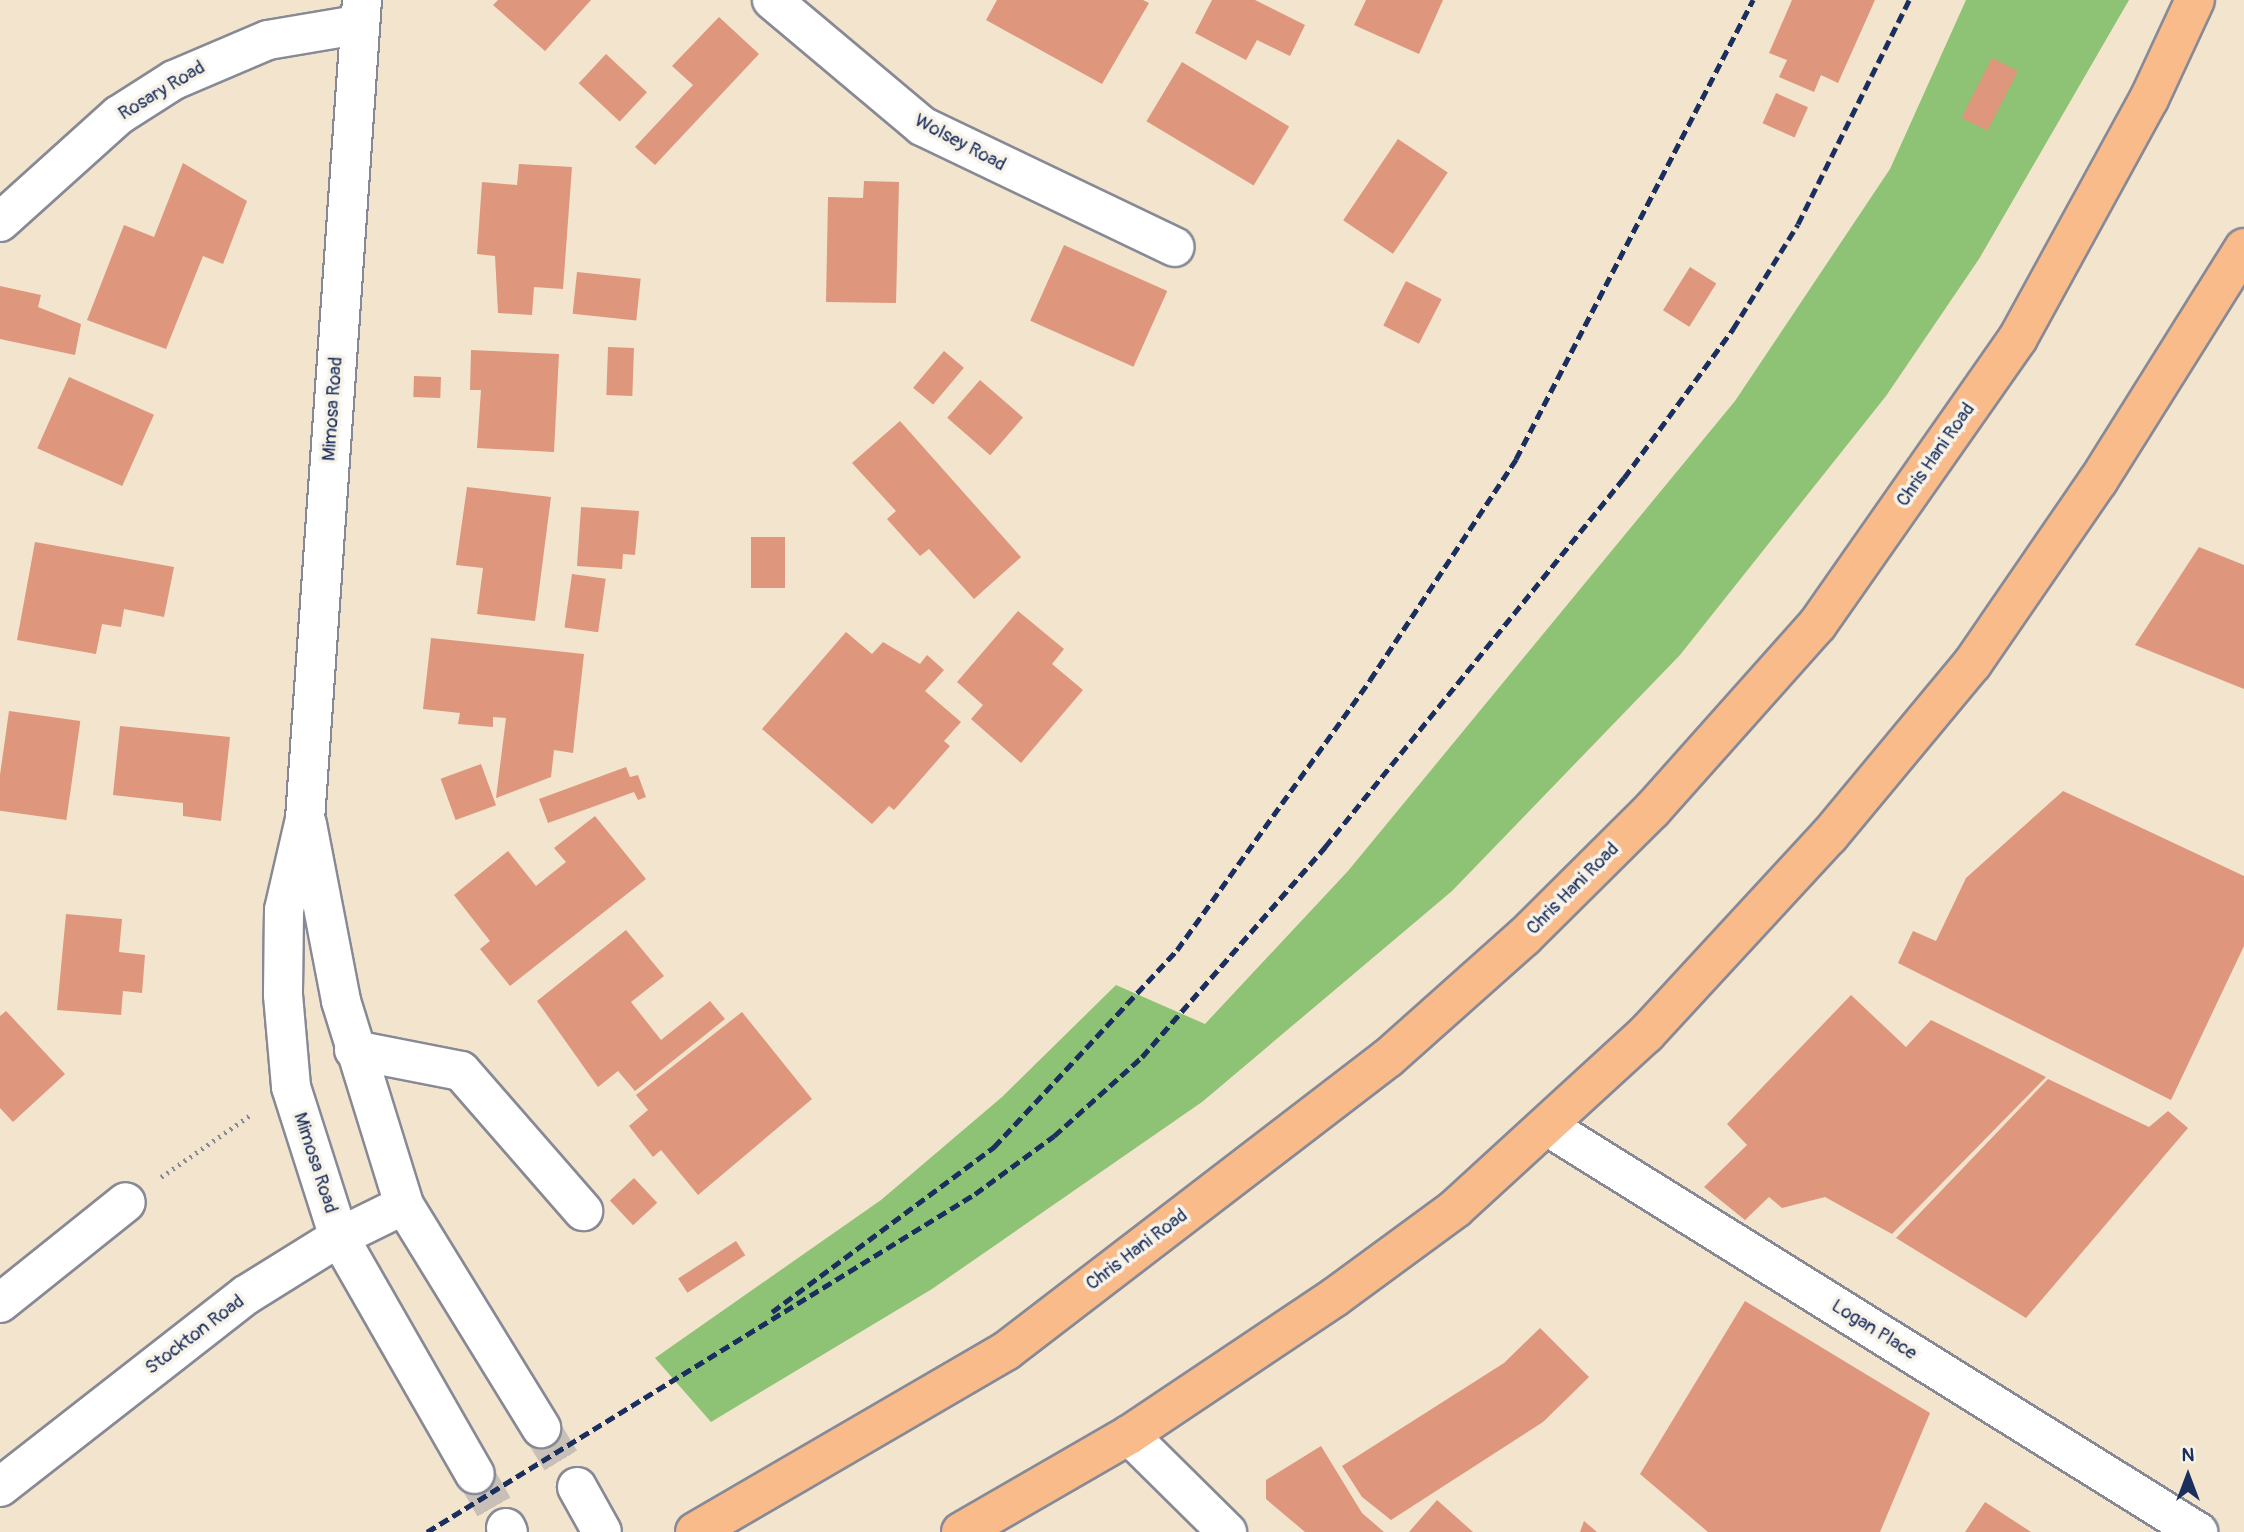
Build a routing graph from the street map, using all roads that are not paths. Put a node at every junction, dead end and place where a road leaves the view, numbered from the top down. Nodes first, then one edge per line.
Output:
1 (772, 0) edge
2 (2195, 0) edge
3 (360, 13) edge
4 (0, 222) edge
5 (1174, 247) dead end
6 (2244, 248) edge
7 (305, 819) junction
8 (354, 1050) junction
9 (1550, 1128) junction
10 (126, 1202) road end
11 (404, 1205) junction
12 (583, 1211) dead end
13 (339, 1237) junction
14 (0, 1303) edge
15 (541, 1428) tunnel mouth
16 (1129, 1435) junction
17 (475, 1474) tunnel mouth
18 (0, 1487) edge
19 (577, 1487) tunnel mouth
20 (602, 1532) edge
21 (695, 1532) edge
22 (961, 1532) edge
23 (1227, 1532) edge
24 (2198, 1532) edge

1 - 5 street, Wolsey Road
2 - 21 main road, Chris Hani Road
3 - 4 street, Rosary Road
3 - 7 street, Mimosa Road
6 - 9 main road
7 - 8 street, Mimosa Road
7 - 13 street, Mimosa Road
8 - 11 street, Mimosa Road
8 - 12 street
9 - 16 main road
9 - 24 street, Logan Place
10 - 14 street
11 - 13 street, Stockton Road
11 - 15 street, Mimosa Road
13 - 17 street, Mimosa Road
13 - 18 street, Stockton Road
16 - 22 main road
16 - 23 street
19 - 20 street

